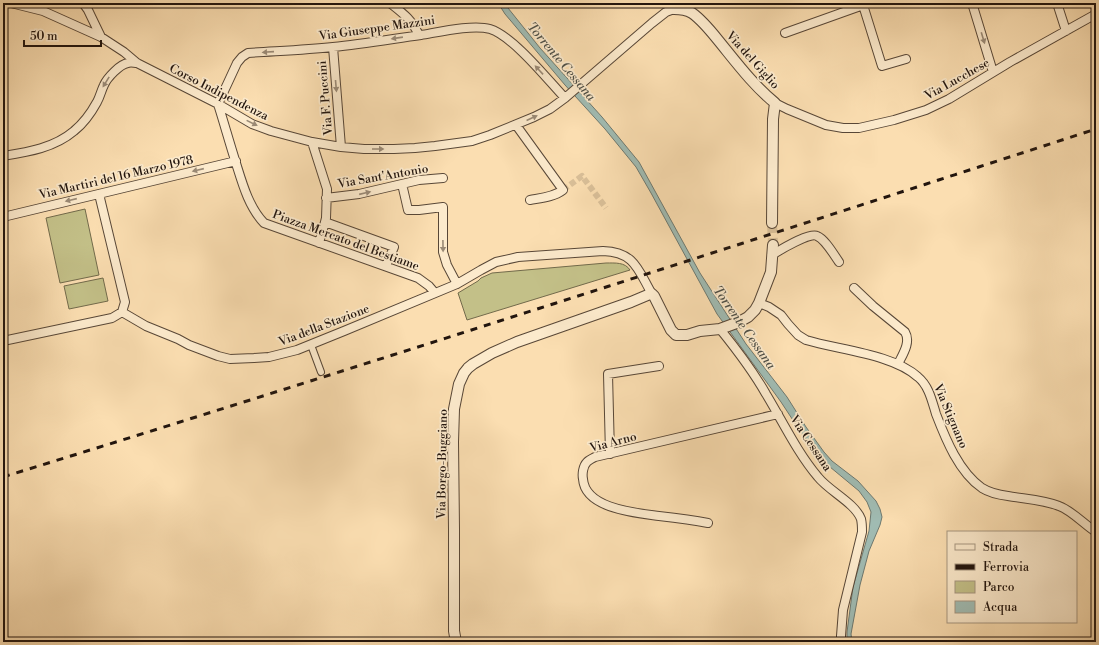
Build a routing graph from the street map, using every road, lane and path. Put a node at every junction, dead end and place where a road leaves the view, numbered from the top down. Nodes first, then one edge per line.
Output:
1 (11, 3) edge
2 (83, 3) edge
3 (390, 3) edge
4 (972, 3) edge
5 (1057, 3) edge
6 (866, 4) edge
7 (673, 6) edge
8 (1096, 14) edge
9 (1066, 31) junction
10 (785, 33) dead end
11 (419, 35) junction
12 (101, 37) junction
13 (332, 47) junction
14 (906, 59) dead end
15 (137, 63) junction
16 (994, 72) junction
17 (565, 98) junction
18 (775, 103) junction
19 (218, 104) junction
20 (516, 125) junction
21 (312, 142) junction
22 (341, 147) junction
23 (3, 156) edge
24 (236, 161) junction
25 (443, 178) dead end
26 (402, 184) junction
27 (100, 194) junction
28 (326, 198) junction
29 (530, 200) dead end
30 (3, 217) edge
31 (325, 222) junction
32 (772, 223) tunnel mouth
33 (319, 243) junction
34 (773, 250) joint
35 (839, 262) dead end
36 (386, 266) junction
37 (457, 284) junction
38 (854, 288) dead end
39 (435, 293) junction
40 (652, 294) junction
41 (758, 303) junction
42 (122, 312) junction
43 (720, 329) junction
44 (3, 341) edge
45 (311, 345) junction
46 (898, 364) junction
47 (659, 366) dead end
48 (321, 372) dead end
49 (778, 414) junction
50 (610, 454) junction
51 (708, 523) dead end
52 (1096, 532) edge
53 (456, 642) edge
54 (841, 642) edge

1 - 12 street, Corso Indipendenza
2 - 12 street
3 - 11 street
4 -> 16 street
5 - 9 street
6 - 10 street
6 - 14 street
7 - 17 street, Corso Indipendenza
7 - 18 street, Via del Giglio
8 - 9 street, Via Lucchese
9 - 16 street, Via Lucchese
11 -> 13 street, Via Giuseppe Mazzini
17 -> 11 street, Via Giuseppe Mazzini
12 - 15 street, Corso Indipendenza
13 -> 19 street, Via Giuseppe Mazzini
13 -> 22 street, Via F. Puccini
15 - 19 street, Corso Indipendenza
15 -> 23 street
16 - 18 street, Via Lucchese
20 -> 17 street, Corso Indipendenza
18 - 32 street, Via del Giglio
19 -> 21 street, Corso Indipendenza
19 - 24 street, Piazza Mercato del Bestiame
22 -> 20 street, Corso Indipendenza
20 - 29 street
21 - 22 street, Corso Indipendenza
21 - 28 street
24 -> 27 street, Via Martiri del 16 Marzo 1978
24 - 33 street, Piazza Mercato del Bestiame
25 - 26 street, Via Sant'Antonio
28 -> 26 street, Via Sant'Antonio
26 -> 37 street
27 -> 30 street, Via Martiri del 16 Marzo 1978
27 - 42 street
28 - 31 street
31 - 33 street
31 - 36 street
33 - 36 street, Piazza Mercato del Bestiame
34 - 35 street
34 - 41 street
36 - 39 street, Piazza Mercato del Bestiame
37 - 39 street, Via della Stazione
37 - 40 street, Via della Stazione
38 - 46 street
39 - 45 street, Via della Stazione
40 - 43 street
40 - 53 street, Via Borgo-Buggiano
41 - 43 street
41 - 46 street, Via Stignano
42 - 44 street
42 - 45 street, Via della Stazione
43 - 49 street, Via Cessana
45 - 48 street
46 - 52 street, Via Stignano
47 - 50 street
49 - 50 street, Via Arno
49 - 54 street, Via Cessana
50 - 51 street, Via Arno

